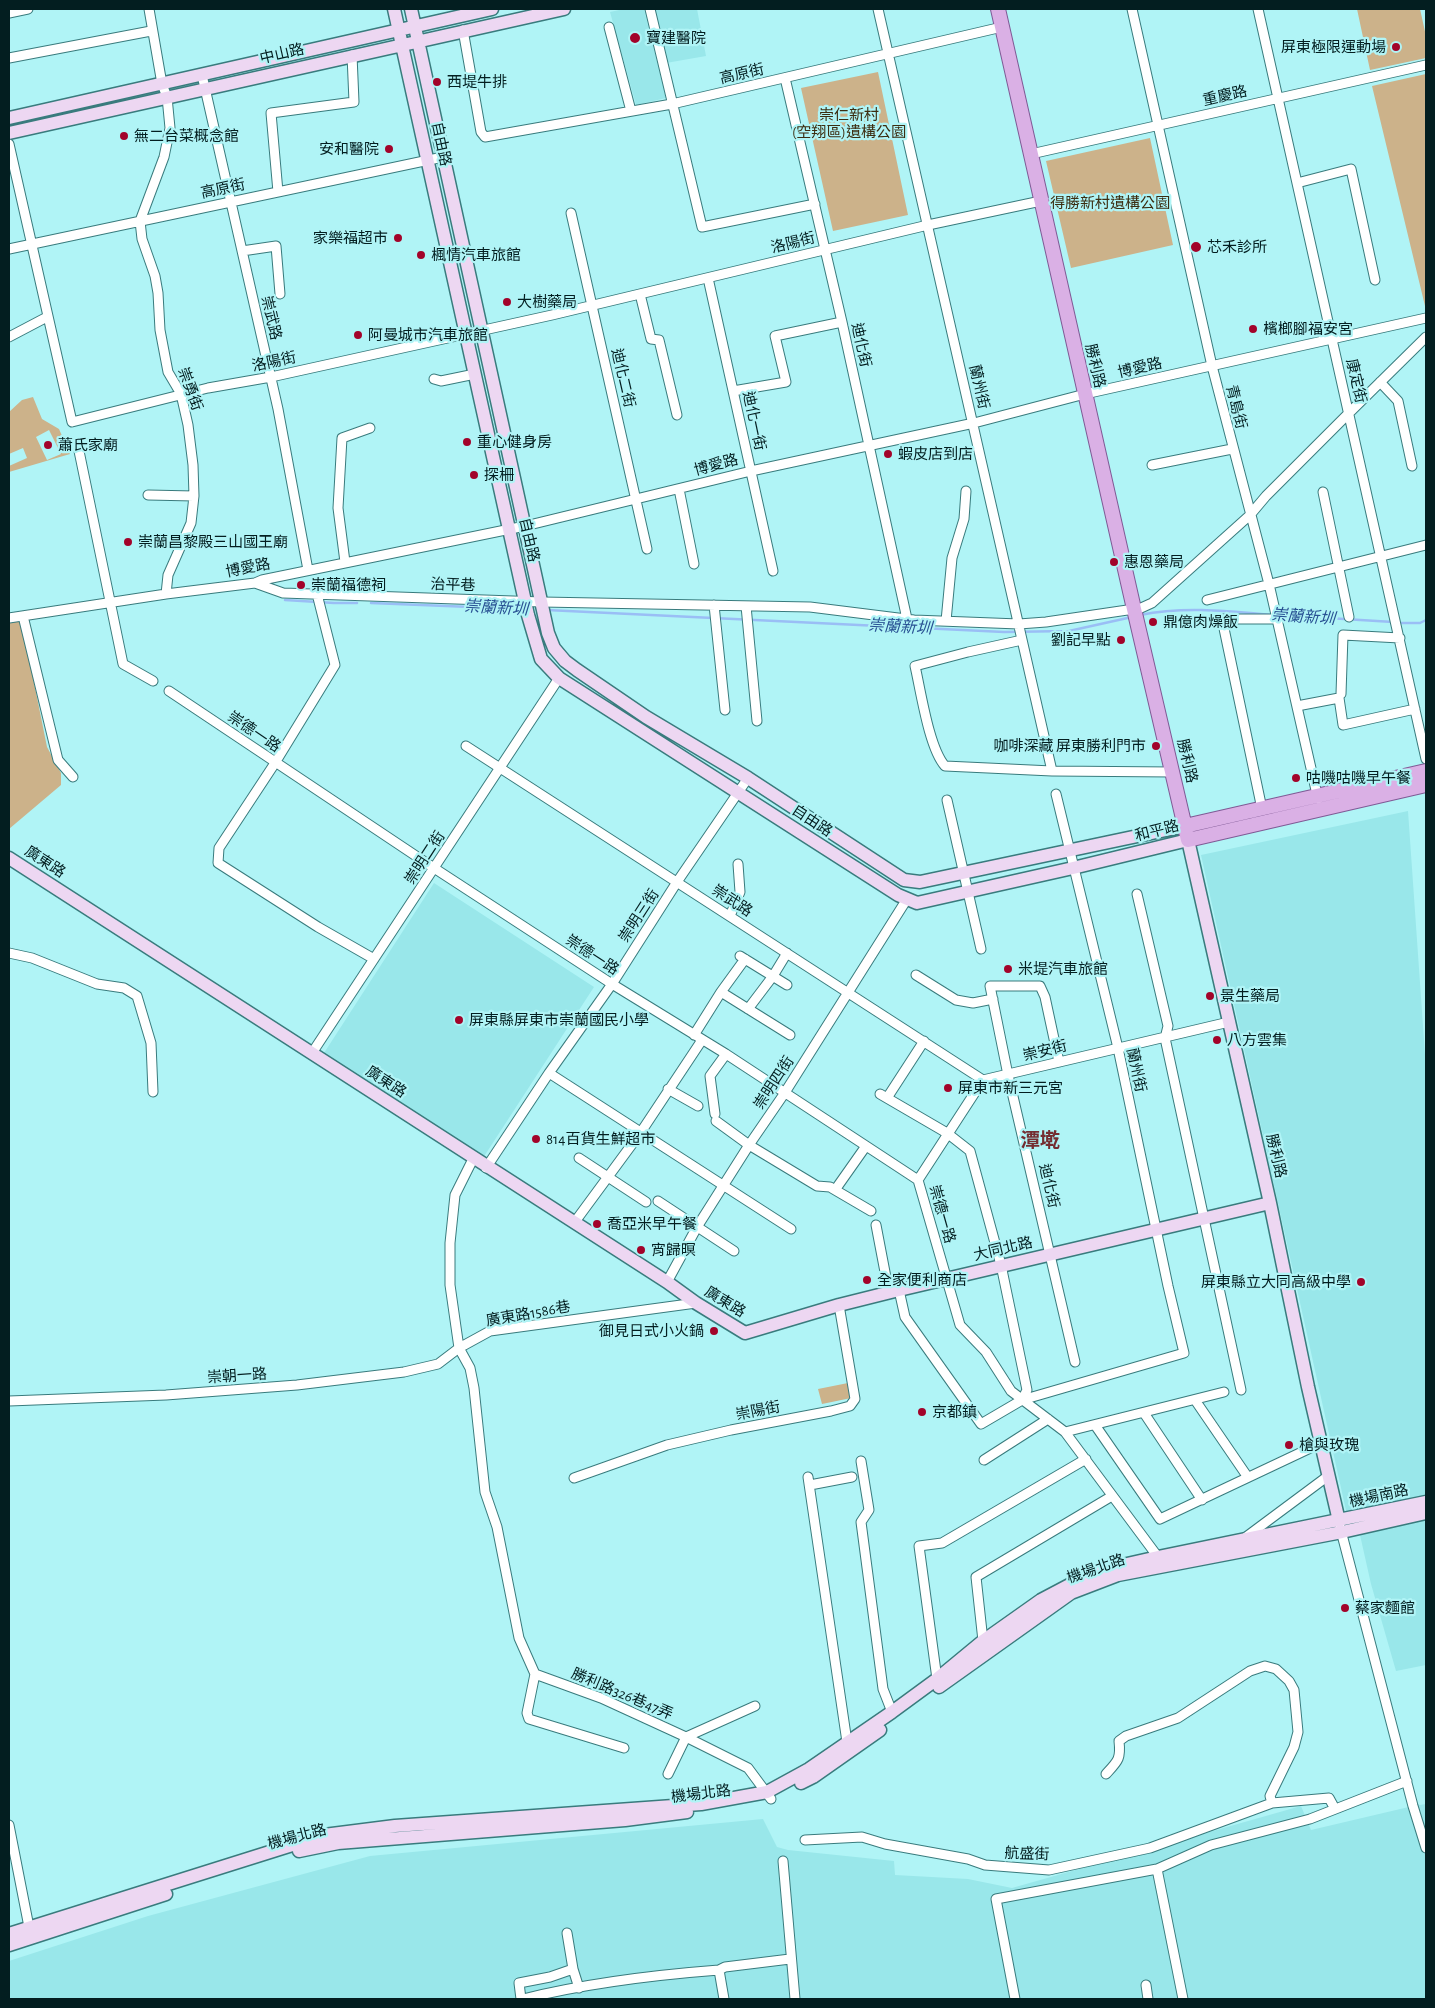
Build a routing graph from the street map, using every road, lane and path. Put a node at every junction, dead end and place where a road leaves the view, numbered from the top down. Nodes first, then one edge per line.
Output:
1 (28, 9) edge
2 (149, 9) edge
3 (394, 9) edge
4 (411, 9) edge
5 (492, 9) edge
6 (564, 9) edge
7 (650, 9) edge
8 (878, 9) edge
9 (998, 9) edge
10 (1132, 9) edge
11 (1258, 9) edge
12 (9, 13) edge
13 (415, 26) junction
14 (609, 27) dead end
15 (1002, 27) junction
16 (399, 30) junction
17 (463, 30) junction
18 (151, 31) junction
19 (418, 40) junction
20 (402, 44) junction
21 (888, 52) junction
22 (352, 55) junction
23 (9, 58) edge
24 (1426, 65) edge
25 (202, 74) junction
26 (785, 78) junction
27 (162, 84) junction
28 (205, 88) junction
29 (167, 97) junction
30 (1278, 98) junction
31 (672, 104) junction
32 (631, 111) junction
33 (9, 118) edge
34 (1158, 125) junction
35 (9, 133) edge
36 (9, 144) edge
37 (1031, 154) junction
38 (444, 157) junction
39 (428, 160) junction
40 (1297, 183) junction
41 (278, 192) junction
42 (230, 202) junction
43 (1041, 202) junction
44 (815, 204) junction
45 (571, 213) dead end
46 (140, 221) junction
47 (928, 226) junction
48 (31, 244) junction
49 (9, 249) edge
50 (826, 249) junction
51 (242, 251) junction
52 (708, 278) junction
53 (1375, 280) dead end
54 (280, 294) dead end
55 (640, 294) junction
56 (592, 305) junction
57 (47, 317) junction
58 (1426, 318) edge
59 (842, 322) junction
60 (482, 329) junction
61 (466, 333) junction
62 (9, 336) edge
63 (1426, 337) edge
64 (1333, 339) junction
65 (1212, 366) junction
66 (475, 374) junction
67 (271, 377) junction
68 (434, 379) dead end
69 (1380, 382) junction
70 (733, 391) junction
71 (181, 394) junction
72 (1085, 394) junction
73 (1349, 413) junction
74 (677, 415) dead end
75 (974, 423) junction
76 (370, 428) dead end
77 (869, 445) junction
78 (1232, 449) junction
79 (79, 451) dead end
80 (1152, 465) dead end
81 (1412, 466) dead end
82 (751, 470) junction
83 (679, 489) junction
84 (966, 491) dead end
85 (1324, 492) dead end
86 (148, 496) dead end
87 (194, 496) junction
88 (636, 499) junction
89 (1250, 515) junction
90 (525, 526) junction
91 (510, 530) junction
92 (1426, 545) edge
93 (647, 549) dead end
94 (1381, 556) junction
95 (345, 562) junction
96 (694, 564) dead end
97 (1338, 567) junction
98 (308, 570) junction
99 (773, 571) dead end
100 (255, 583) junction
101 (1269, 584) junction
102 (166, 594) junction
103 (319, 600) junction
104 (1207, 600) dead end
105 (111, 602) junction
106 (527, 607) junction
107 (543, 608) junction
108 (715, 614) junction
109 (1135, 614) junction
110 (747, 615) junction
111 (1276, 615) junction
112 (23, 616) junction
113 (1349, 617) dead end
114 (9, 618) edge
115 (907, 619) junction
116 (946, 621) junction
117 (1020, 632) junction
118 (1400, 638) junction
119 (559, 678) junction
120 (152, 682) dead end
121 (169, 691) dead end
122 (1341, 694) dead end
123 (1297, 706) junction
124 (1415, 709) junction
125 (725, 710) dead end
126 (757, 722) dead end
127 (466, 746) dead end
128 (1426, 759) edge
129 (275, 763) junction
130 (500, 768) junction
131 (1052, 771) junction
132 (1426, 771) edge
133 (1173, 772) junction
134 (73, 777) dead end
135 (748, 778) junction
136 (1426, 785) edge
137 (738, 792) junction
138 (1056, 794) dead end
139 (948, 800) dead end
140 (1319, 803) junction
141 (1262, 809) junction
142 (1184, 826) junction
143 (1188, 840) junction
144 (1069, 850) junction
145 (9, 858) edge
146 (738, 864) dead end
147 (434, 868) junction
148 (1073, 868) junction
149 (964, 874) junction
150 (904, 880) joint
151 (677, 882) junction
152 (969, 893) junction
153 (1137, 894) dead end
154 (902, 897) junction
155 (730, 916) junction
156 (981, 948) dead end
157 (9, 953) edge
158 (786, 953) junction
159 (374, 960) junction
160 (916, 975) dead end
161 (773, 976) junction
162 (612, 984) junction
163 (787, 985) dead end
164 (721, 992) junction
165 (848, 992) junction
166 (993, 999) junction
167 (748, 1009) junction
168 (1229, 1022) junction
169 (790, 1036) dead end
170 (698, 1038) junction
171 (1165, 1038) junction
172 (924, 1041) junction
173 (1118, 1048) junction
174 (312, 1053) junction
175 (726, 1054) junction
176 (1060, 1062) junction
177 (549, 1073) junction
178 (1008, 1075) junction
179 (983, 1080) junction
180 (668, 1089) junction
181 (153, 1092) dead end
182 (784, 1094) junction
183 (698, 1106) dead end
184 (641, 1132) junction
185 (947, 1134) junction
186 (749, 1145) junction
187 (866, 1146) junction
188 (579, 1158) dead end
189 (473, 1159) junction
190 (486, 1168) junction
191 (609, 1178) junction
192 (918, 1180) junction
193 (724, 1186) junction
194 (835, 1190) junction
195 (658, 1201) dead end
196 (646, 1202) dead end
197 (1270, 1203) junction
198 (871, 1211) dead end
199 (1203, 1220) junction
200 (574, 1223) junction
201 (876, 1225) dead end
202 (697, 1227) junction
203 (791, 1229) dead end
204 (1156, 1229) junction
205 (734, 1251) dead end
206 (1051, 1254) junction
207 (1000, 1265) junction
208 (946, 1279) junction
209 (667, 1282) junction
210 (894, 1292) junction
211 (696, 1303) junction
212 (839, 1305) junction
213 (745, 1332) joint
214 (459, 1348) junction
215 (1075, 1362) dead end
216 (1240, 1390) dead end
217 (1224, 1392) dead end
218 (1022, 1400) junction
219 (1194, 1400) junction
220 (9, 1401) edge
221 (1144, 1412) junction
222 (1048, 1419) junction
223 (1095, 1425) junction
224 (1065, 1432) junction
225 (1320, 1442) junction
226 (1086, 1459) junction
227 (984, 1460) dead end
228 (861, 1461) dead end
229 (1247, 1476) junction
230 (1328, 1476) junction
231 (852, 1477) dead end
232 (574, 1478) dead end
233 (1112, 1496) junction
234 (1202, 1500) junction
235 (1426, 1502) edge
236 (1426, 1513) edge
237 (1340, 1527) junction
238 (1242, 1546) junction
239 (1158, 1557) junction
240 (983, 1641) junction
241 (535, 1674) junction
242 (937, 1679) junction
243 (755, 1706) dead end
244 (892, 1712) junction
245 (686, 1737) junction
246 (847, 1742) junction
247 (624, 1748) dead end
248 (668, 1774) dead end
249 (1106, 1774) dead end
250 (1407, 1781) junction
251 (769, 1795) junction
252 (1272, 1803) junction
253 (1335, 1809) junction
254 (9, 1825) edge
255 (805, 1840) dead end
256 (1426, 1848) edge
257 (783, 1860) dead end
258 (1157, 1869) junction
259 (29, 1928) junction
260 (567, 1933) dead end
261 (9, 1934) edge
262 (9, 1945) edge
263 (790, 1959) junction
264 (573, 1969) junction
265 (719, 1970) junction
266 (550, 1977) junction
267 (1146, 1985) dead end
268 (579, 1988) junction
269 (553, 1992) junction
270 (522, 1999) edge
271 (724, 1999) edge
272 (795, 1999) edge
273 (1015, 1999) edge
274 (1148, 1999) edge
275 (1183, 1999) edge

1 - 12 street
2 - 18 street
3 - 16 street, 自由路
4 - 13 street, 自由路
5 - 13 street, 中山路
6 - 17 street, 中山路
7 - 31 street
8 - 21 street, 蘭州街
9 - 15 main road, 勝利路
10 - 34 street, 青島街
11 - 30 street, 康定街
13 - 16 street, 中山路
13 - 19 street, 自由路
14 - 32 street
15 - 21 street, 高原街
15 - 37 main road, 勝利路
16 - 20 street, 自由路
16 - 25 street, 中山路
17 - 19 street, 中山路
17 - 32 street, 高原街
18 - 23 street
18 - 27 street
19 - 20 street, 中山路
19 - 38 street, 自由路
20 - 22 street, 中山路
20 - 39 street, 自由路
21 - 26 street, 高原街
21 - 47 street, 蘭州街
22 - 28 street, 中山路
22 - 41 street
24 - 30 street, 重慶路
25 - 27 street, 中山路
25 - 28 street, 崇武路
26 - 31 street, 高原街
26 - 44 street, 迪化街
27 - 29 street
27 - 33 street, 中山路
28 - 29 street, 中山路
28 - 42 street, 崇武路
29 - 35 street, 中山路
29 - 46 street
30 - 34 street, 重慶路
30 - 40 street, 康定街
31 - 32 street, 高原街
31 - 44 street
34 - 37 street, 重慶路
34 - 65 street, 青島街
36 - 48 street
37 - 43 main road, 勝利路
38 - 39 street, 高原街
38 - 60 street, 自由路
39 - 41 street, 高原街
39 - 61 street, 自由路
40 - 53 street
40 - 64 street, 康定街
41 - 42 street, 高原街
42 - 46 street, 高原街
42 - 51 street, 崇武路
43 - 47 street, 洛陽街
43 - 72 main road, 勝利路
44 - 50 street, 迪化街
45 - 56 street, 迪化二街
46 - 48 street, 高原街
46 - 71 street, 崇勇街
47 - 50 street, 洛陽街
47 - 75 street, 蘭州街
48 - 49 street, 高原街
48 - 57 street
50 - 52 street, 洛陽街
50 - 59 street, 迪化街
51 - 54 street
51 - 67 street, 崇武路
52 - 55 street, 洛陽街
52 - 70 street, 迪化一街
55 - 56 street, 洛陽街
55 - 74 street
56 - 60 street, 洛陽街
56 - 88 street, 迪化二街
57 - 62 street
57 - 71 street, 洛陽街
58 - 64 street, 博愛路
59 - 70 street
59 - 77 street, 迪化街
60 - 61 street, 洛陽街
60 - 90 street, 自由路
61 - 66 street, 自由路
61 - 67 street, 洛陽街
63 - 69 street
64 - 65 street, 博愛路
64 - 73 street, 康定街
65 - 72 street, 博愛路
65 - 78 street, 青島街
66 - 68 street
66 - 91 street, 自由路
67 - 71 street, 洛陽街
67 - 98 street, 崇武路
69 - 73 street
69 - 81 street
70 - 82 street, 迪化一街
71 - 87 street, 崇勇街
72 - 75 street, 博愛路
72 - 109 main road, 勝利路
73 - 89 street
73 - 94 street, 康定街
75 - 77 street, 博愛路
75 - 117 street, 蘭州街
76 - 95 street
77 - 82 street, 博愛路
77 - 115 street, 迪化街
78 - 80 street
78 - 89 street, 青島街
79 - 105 street
82 - 83 street, 博愛路
82 - 99 street, 迪化一街
83 - 88 street, 博愛路
83 - 96 street
84 - 116 street
85 - 97 street
86 - 87 street
87 - 102 street, 崇勇街
88 - 90 street, 博愛路
88 - 93 street, 迪化二街
89 - 101 street, 青島街
89 - 109 street
90 - 91 street, 博愛路
90 - 107 street, 自由路
91 - 95 street, 博愛路
91 - 106 street, 自由路
92 - 94 street
94 - 97 street
94 - 118 street, 康定街
95 - 98 street, 博愛路
97 - 101 street
97 - 113 street
98 - 100 street, 博愛路
100 - 102 street, 博愛路
100 - 103 street, 治平巷
101 - 104 street
101 - 111 street, 青島街
102 - 105 street, 博愛路
103 - 106 street, 治平巷
103 - 129 street
105 - 112 street, 博愛路
105 - 120 street
106 - 107 street, 治平巷
106 - 119 street, 自由路
107 - 108 street, 治平巷
107 - 135 street, 自由路
108 - 110 street, 治平巷
108 - 125 street
109 - 117 street
109 - 133 main road, 勝利路
110 - 115 street, 治平巷
110 - 126 street
111 - 123 street, 青島街
111 - 141 street
112 - 114 street, 博愛路
112 - 134 street
115 - 116 street, 治平巷
116 - 117 street, 治平巷
117 - 131 street, 蘭州街
117 - 131 street
118 - 122 street
118 - 124 street, 康定街
119 - 130 street, 崇明二街
119 - 137 street, 自由路
121 - 129 street, 崇德一路
123 - 124 street
123 - 140 street, 青島街
124 - 128 street, 康定街
127 - 130 street, 崇武路
129 - 147 street, 崇德一路
129 - 159 street
130 - 147 street, 崇明二街
130 - 151 street, 崇武路
131 - 133 street
132 - 140 main road, 和平路
133 - 142 main road, 勝利路
135 - 137 street, 崇明三街
135 - 150 street, 自由路
136 - 140 main road, 和平路
137 - 151 street, 崇明三街
137 - 154 street, 自由路
138 - 144 street, 蘭州街
139 - 149 street
140 - 141 main road, 和平路
140 - 143 main road, 和平路
141 - 142 main road, 和平路
142 - 143 main road, 勝利路
142 - 144 street, 和平路
143 - 148 street, 和平路
143 - 168 street, 勝利路
144 - 148 street, 蘭州街
144 - 149 street, 和平路
145 - 174 street, 廣東路
146 - 155 street
147 - 159 street, 崇明二街
147 - 162 street, 崇德一路
148 - 152 street, 和平路
148 - 173 street, 蘭州街
149 - 150 street, 和平路
149 - 152 street
151 - 155 street, 崇武路
151 - 162 street, 崇明三街
152 - 154 street, 和平路
152 - 156 street
153 - 171 street
154 - 165 street, 崇明四街
155 - 158 street, 崇武路
157 - 181 street
158 - 161 street
158 - 165 street, 崇武路
159 - 174 street, 崇明二街
160 - 166 street
161 - 163 street
161 - 164 street
161 - 167 street
162 - 170 street, 崇德一路
162 - 177 street, 崇明三街
164 - 167 street
164 - 170 street
165 - 172 street, 崇武路
165 - 182 street, 崇明四街
166 - 176 street, 迪化街
166 - 178 street, 迪化街
167 - 169 street
168 - 171 street, 崇安街
168 - 197 street, 勝利路
170 - 175 street, 崇德一路
170 - 180 street
171 - 173 street, 崇安街
171 - 199 street
172 - 179 street, 崇武路
172 - 185 street
173 - 176 street, 崇安街
173 - 204 street, 蘭州街
174 - 189 street, 廣東路
175 - 182 street, 崇德一路
175 - 186 street
176 - 178 street, 崇安街
177 - 184 street
177 - 190 street, 崇明三街
178 - 179 street, 崇安街
178 - 206 street, 迪化街
179 - 185 street
180 - 183 street
180 - 184 street
182 - 186 street, 崇明四街
182 - 187 street, 崇德一路
184 - 191 street
184 - 193 street
185 - 192 street
185 - 207 street
186 - 193 street, 崇明四街
186 - 194 street
187 - 192 street, 崇德一路
187 - 194 street
188 - 191 street
189 - 190 street, 廣東路
189 - 214 street
190 - 200 street, 廣東路
191 - 196 street
191 - 200 street
192 - 208 street, 崇德一路
193 - 202 street, 崇明四街
193 - 203 street
194 - 198 street
195 - 202 street
197 - 199 street, 大同北路
197 - 225 street, 勝利路
199 - 204 street, 大同北路
199 - 216 street
200 - 209 street, 廣東路
201 - 210 street
202 - 205 street
202 - 209 street, 崇明四街
204 - 206 street, 大同北路
204 - 218 street, 蘭州街
206 - 207 street, 大同北路
206 - 215 street, 迪化街
207 - 208 street, 大同北路
207 - 218 street
208 - 210 street, 大同北路
208 - 218 street, 崇德一路
209 - 211 street, 廣東路
210 - 212 street, 大同北路
210 - 218 street
211 - 213 street, 廣東路
211 - 214 street, 廣東路1586巷
212 - 213 street, 大同北路
212 - 232 street, 崇陽街
214 - 220 street, 崇朝一路
214 - 241 street
217 - 219 street
218 - 222 street, 崇德一路
219 - 221 street
219 - 229 street
221 - 223 street
221 - 234 street
222 - 224 street, 崇德一路
222 - 227 street
223 - 224 street
223 - 234 street
224 - 226 street, 崇德一路
225 - 229 street
225 - 230 street, 勝利路
226 - 233 street, 崇德一路
226 - 242 street
228 - 244 street
229 - 234 street
230 - 237 street, 勝利路
230 - 238 street
231 - 246 street
233 - 239 street, 崇德一路
233 - 240 street
235 - 237 street, 機場南路
236 - 237 street, 機場南路
237 - 238 street, 機場北路
237 - 250 street
238 - 239 street, 機場北路
238 - 251 street, 機場北路
239 - 240 street, 機場北路
240 - 242 street, 機場北路
241 - 245 street, 勝利路326巷47弄
241 - 247 street
242 - 244 street, 機場北路
243 - 245 street
244 - 246 street, 機場北路
245 - 248 street
245 - 251 street, 勝利路326巷47弄
246 - 251 street, 機場北路
249 - 252 street
250 - 253 street
250 - 256 street
251 - 259 street, 機場北路
251 - 262 street, 機場北路
252 - 253 street, 航盛街
252 - 255 street, 航盛街
253 - 258 street
254 - 259 street
257 - 263 street
258 - 273 street
258 - 275 street
259 - 261 street, 機場北路
260 - 264 street
263 - 265 street
263 - 272 street
264 - 266 street
264 - 268 street
265 - 268 street
265 - 271 street
266 - 269 street
266 - 270 street
267 - 274 street
268 - 269 street
269 - 270 street

